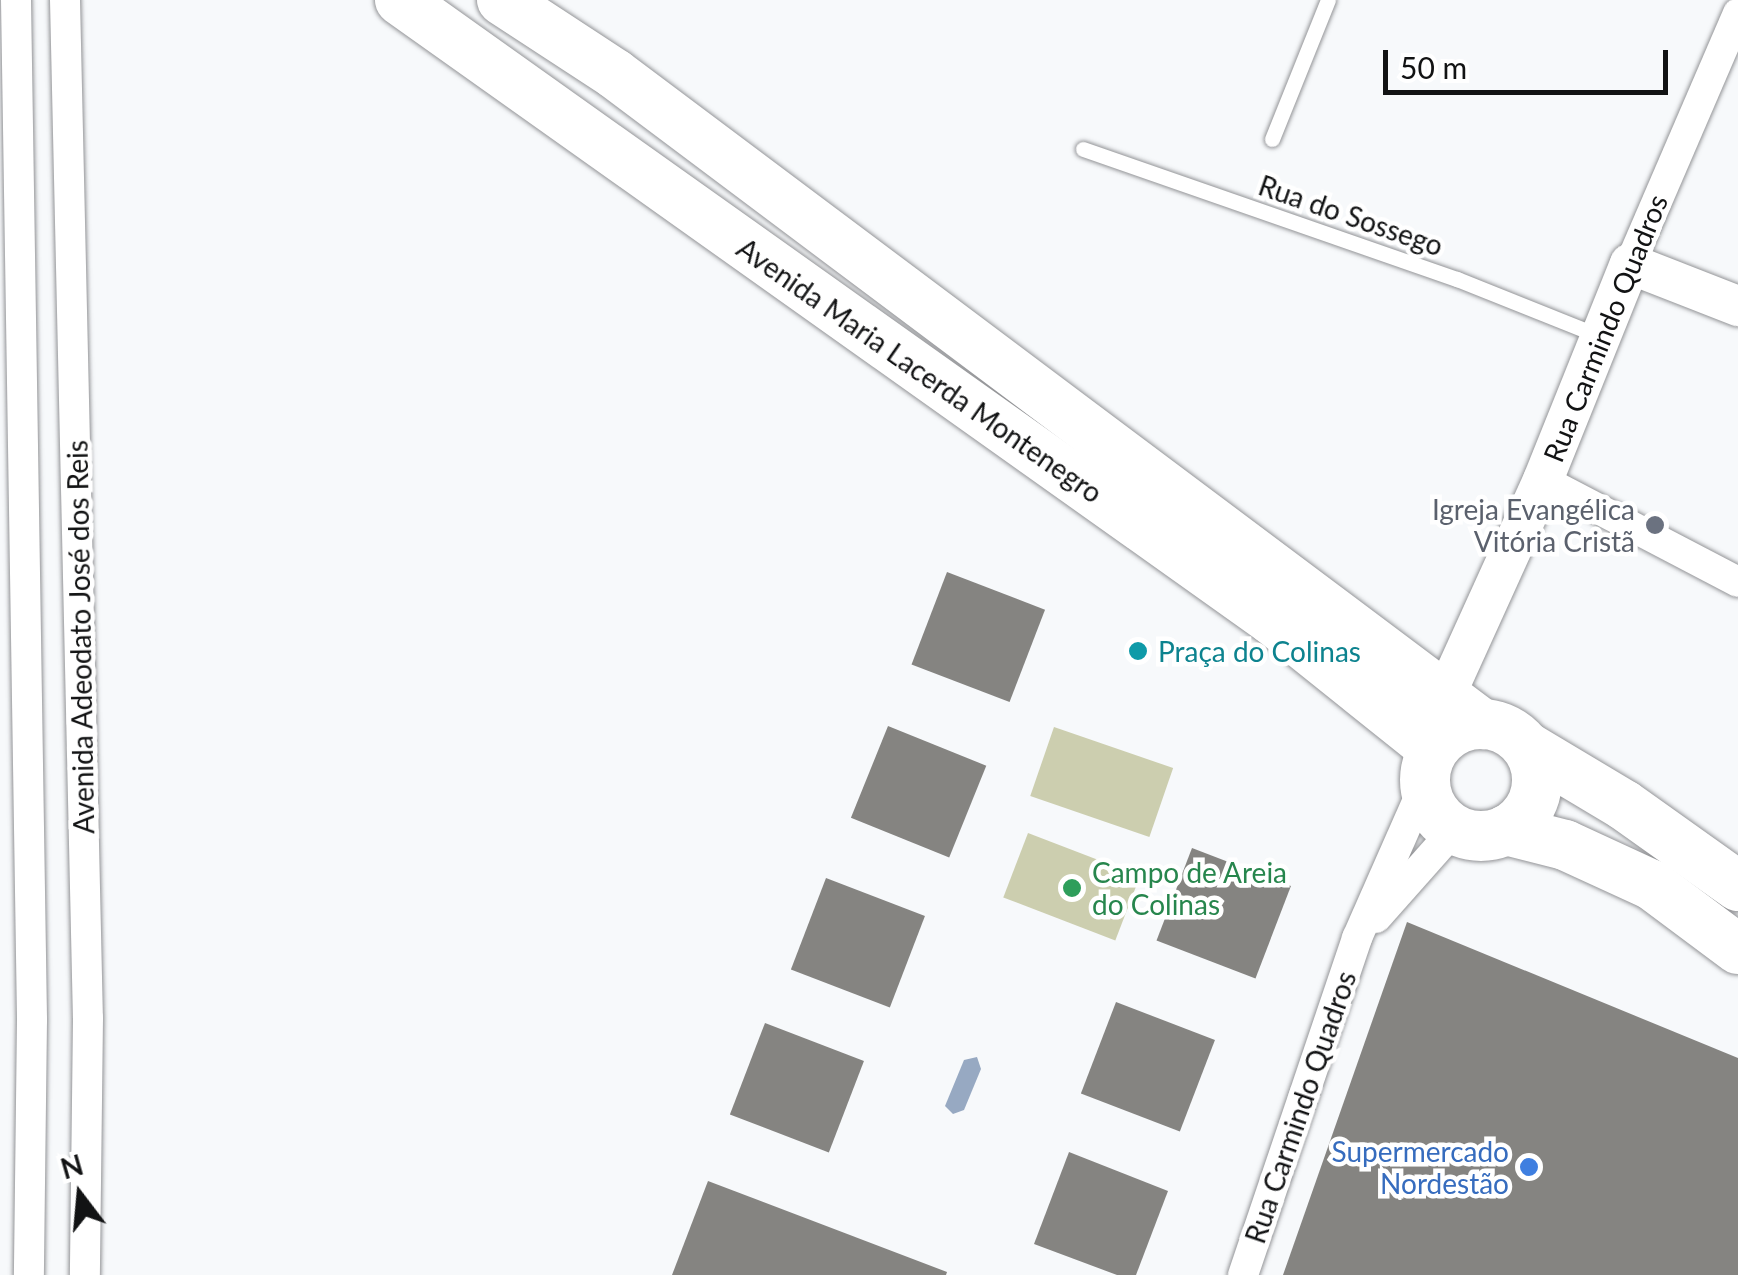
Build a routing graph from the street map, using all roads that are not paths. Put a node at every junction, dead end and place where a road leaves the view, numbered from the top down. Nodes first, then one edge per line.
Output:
1 (16, 0) edge
2 (65, 0) edge
3 (400, 0) edge
4 (502, 0) edge
5 (1328, 0) edge
6 (1738, 14) edge
7 (1272, 140) dead end
8 (18, 146) junction
9 (67, 146) junction
10 (1082, 149) dead end
11 (1630, 264) junction
12 (1738, 306) edge
13 (1601, 336) junction
14 (1543, 480) junction
15 (1738, 582) edge
16 (1464, 710) junction
17 (1527, 748) junction
18 (1429, 768) junction
19 (1454, 830) junction
20 (1506, 830) junction
21 (1738, 886) edge
22 (1357, 938) junction
23 (1738, 949) edge
24 (29, 1275) edge
25 (85, 1275) edge
26 (1243, 1275) edge

1 - 8 street, Avenida Adeodato José dos Reis
2 - 9 street, Avenida Adeodato José dos Reis
3 - 18 main road, Avenida Maria Lacerda Montenegro
4 - 16 main road, Avenida Maria Lacerda Montenegro
5 - 7 lane
6 - 11 street, Rua Carmindo Quadros
8 - 9 street
8 - 24 street, Avenida Adeodato José dos Reis
9 - 25 street, Avenida Adeodato José dos Reis
10 - 13 lane, Rua do Sossego
11 - 12 street
11 - 13 street, Rua Carmindo Quadros
13 - 14 street, Rua Carmindo Quadros
14 - 15 street
14 - 16 street, Rua Carmindo Quadros
16 - 17 main road
16 - 18 main road
17 - 20 main road
17 - 21 main road
18 - 19 main road
18 - 22 street, Rua Carmindo Quadros
19 - 20 main road
19 - 22 street, Rua Carmindo Quadros
20 - 23 main road
22 - 26 street, Rua Carmindo Quadros

